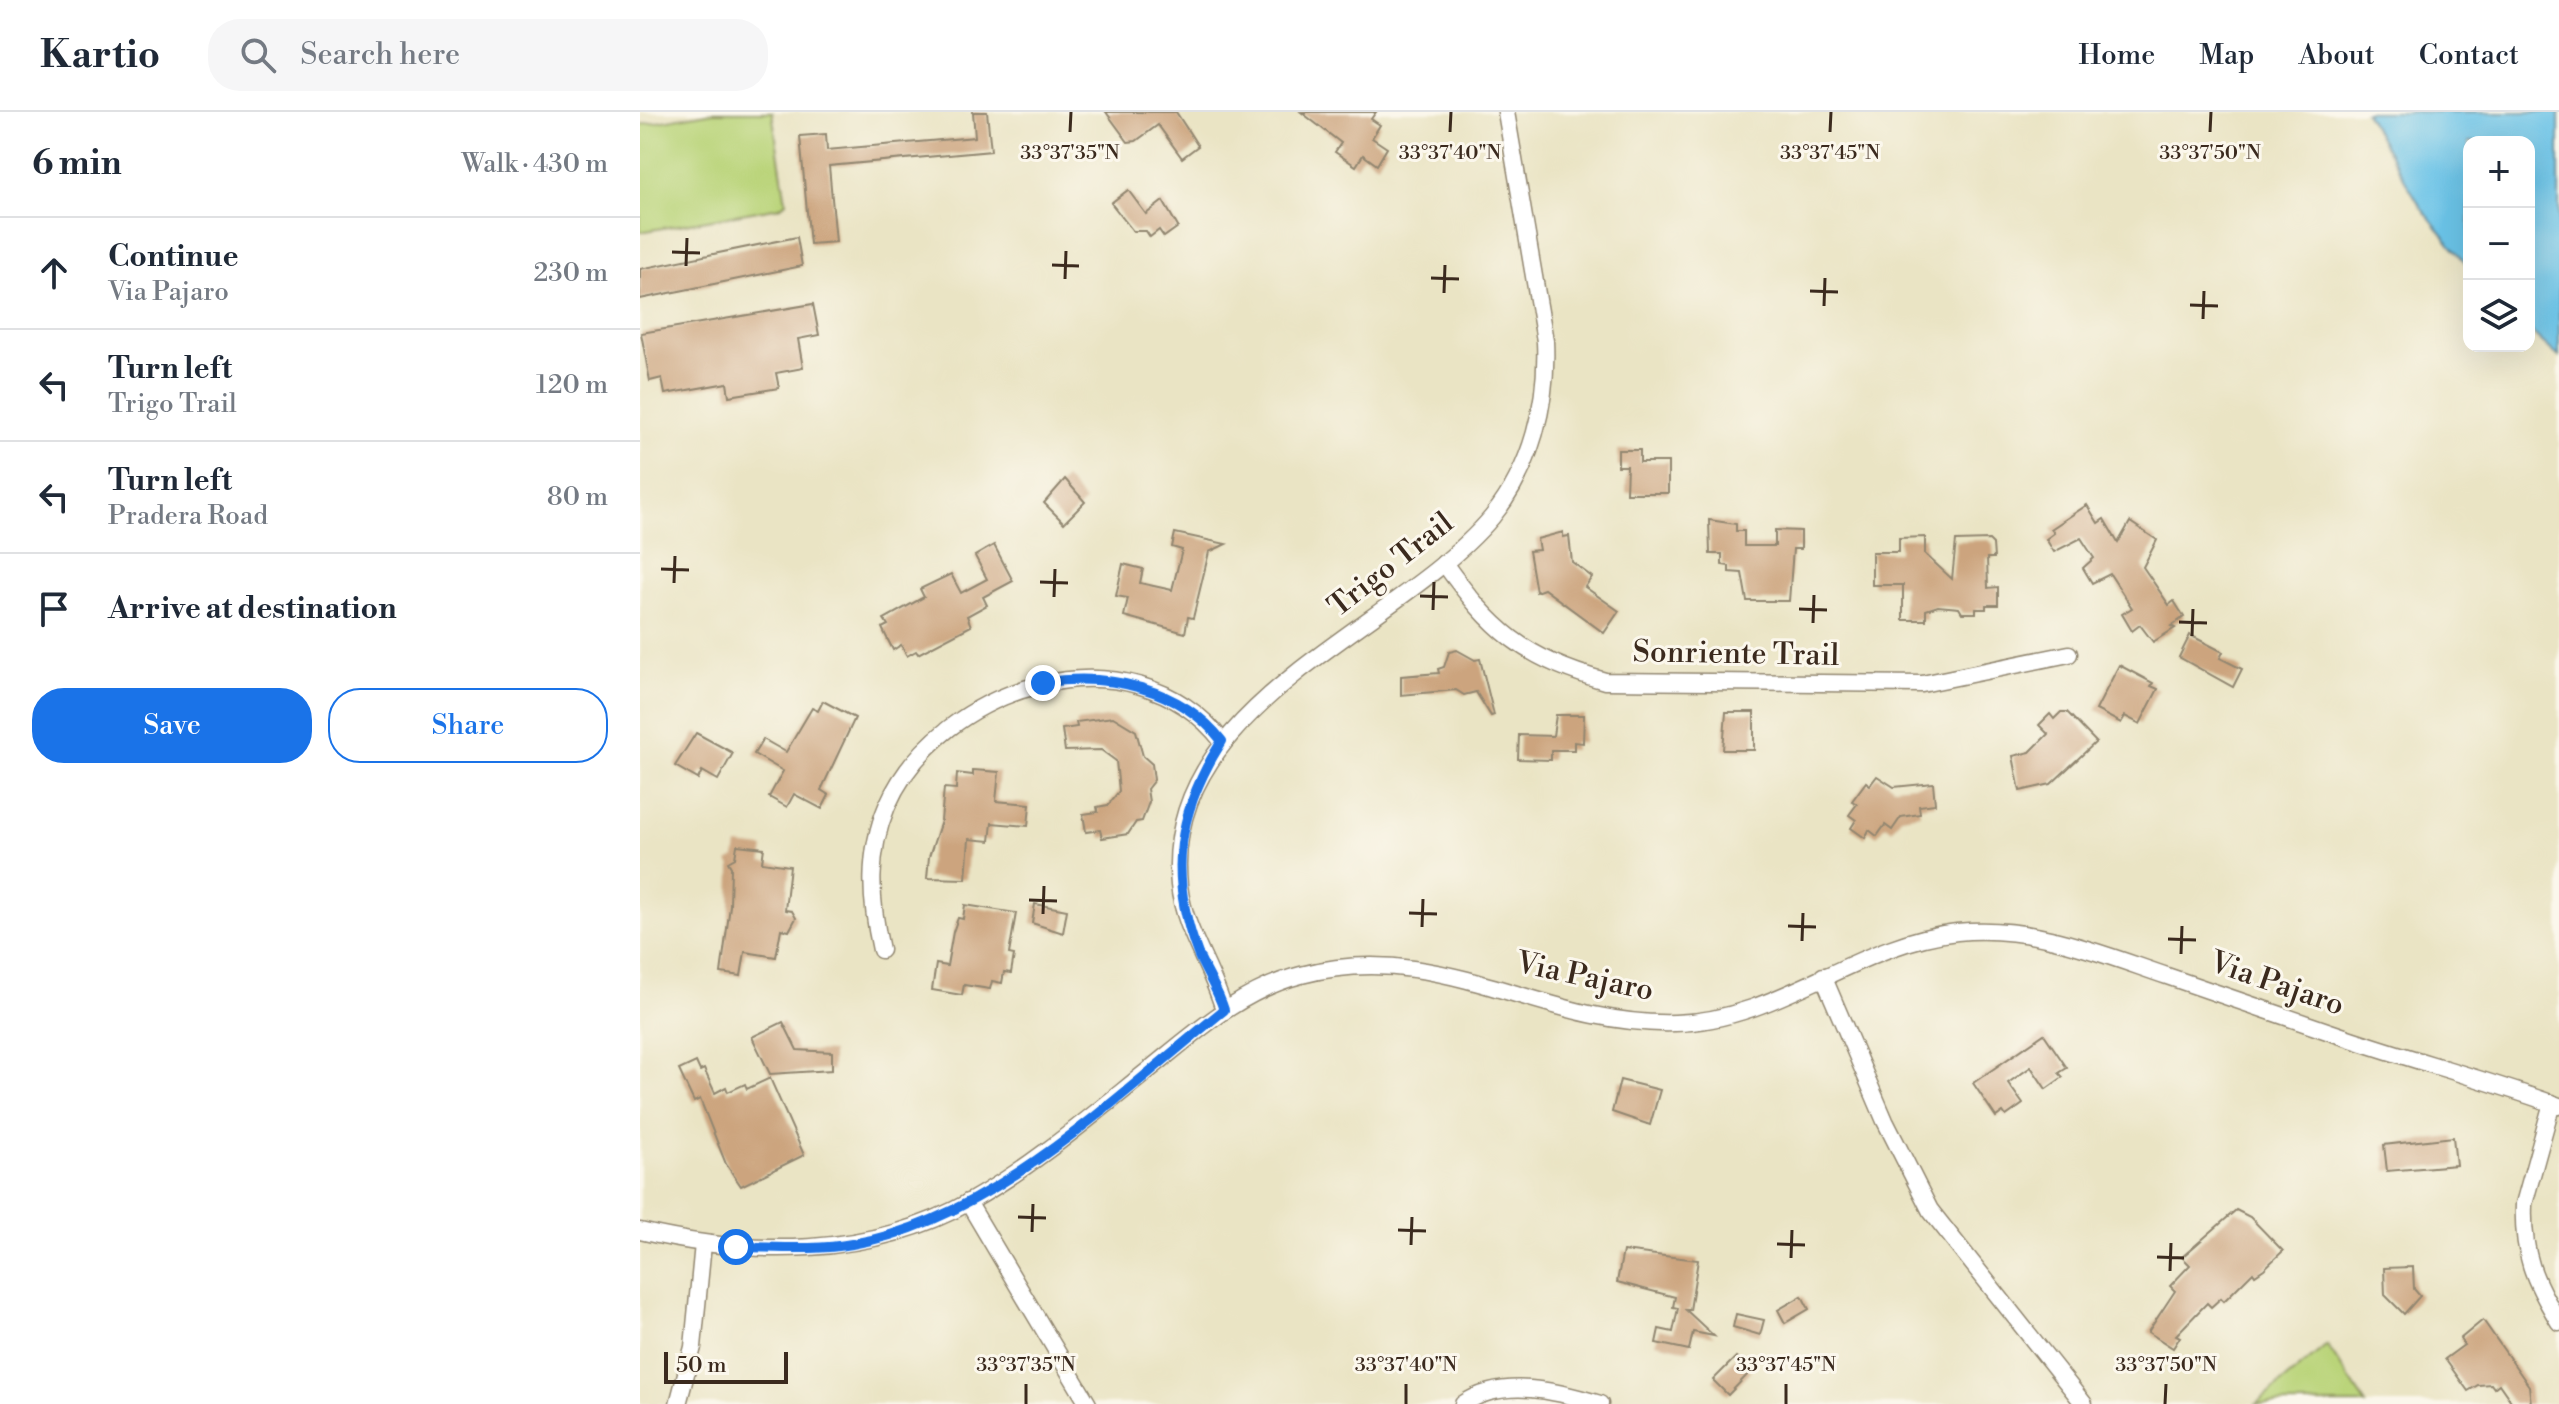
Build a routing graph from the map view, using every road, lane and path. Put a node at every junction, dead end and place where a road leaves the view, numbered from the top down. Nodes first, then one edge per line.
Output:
1 (1506, 112) edge
2 (1444, 563) junction
3 (2069, 654) dead end
4 (1222, 741) junction
5 (881, 950) dead end
6 (1823, 976) junction
7 (1224, 1010) junction
8 (2556, 1105) edge
9 (968, 1202) junction
10 (640, 1231) edge
11 (703, 1244) junction
12 (2559, 1322) edge
13 (678, 1404) edge
14 (1088, 1404) edge
15 (1463, 1404) edge
16 (1600, 1404) edge
17 (2084, 1404) edge

1 - 2 street, Trigo Trail
2 - 3 street, Sonriente Trail
2 - 4 street, Trigo Trail
4 - 5 street
4 - 7 street, Trigo Trail
6 - 7 street, Via Pajaro
6 - 8 street, Via Pajaro
6 - 17 street
7 - 9 street, Via Pajaro
8 - 12 street
9 - 11 street, Via Pajaro
9 - 14 street
10 - 11 street, Via Pajaro
11 - 13 street
15 - 16 street

